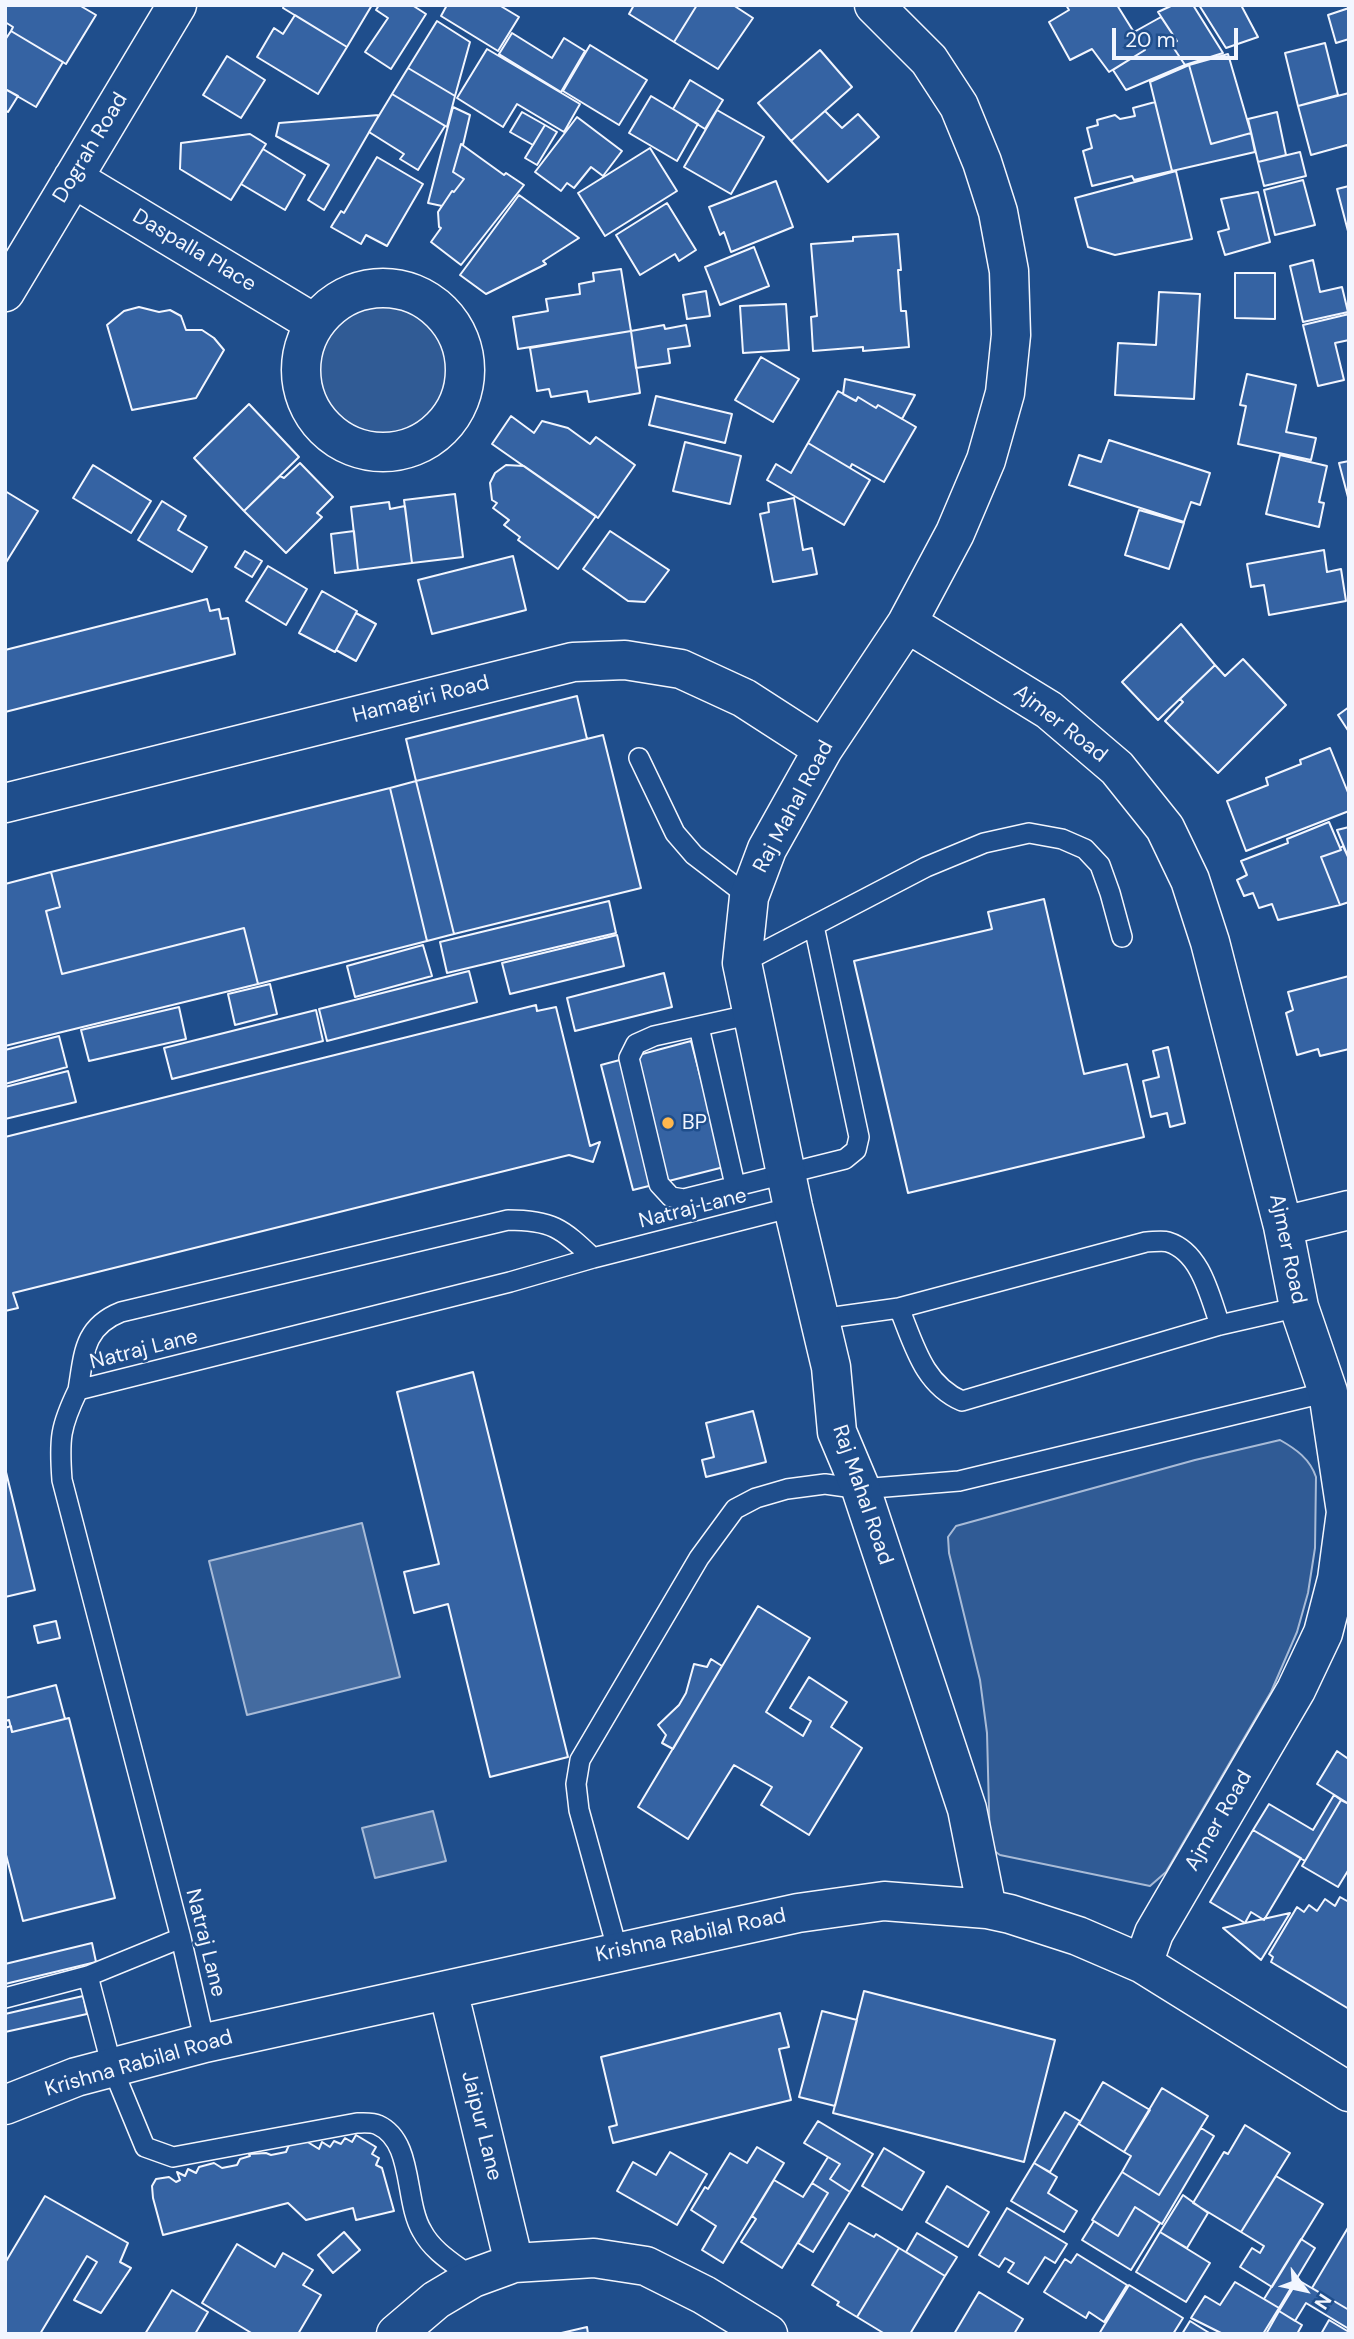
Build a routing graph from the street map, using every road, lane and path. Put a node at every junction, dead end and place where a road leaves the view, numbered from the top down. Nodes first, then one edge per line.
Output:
1 (177, 5) edge
2 (874, 5) edge
3 (74, 178) junction
4 (5, 292) edge
5 (314, 323) junction
6 (907, 622) junction
7 (823, 749) junction
8 (639, 758) dead end
9 (5, 803) edge
10 (749, 897) junction
11 (814, 926) junction
12 (1122, 937) dead end
13 (742, 963) junction
14 (753, 1014) junction
15 (699, 1027) junction
16 (735, 1185) junction
17 (790, 1190) junction
18 (1349, 1210) edge
19 (1283, 1226) junction
20 (593, 1258) junction
21 (1299, 1307) junction
22 (898, 1308) junction
23 (820, 1319) junction
24 (1220, 1325) junction
25 (78, 1390) junction
26 (1328, 1392) junction
27 (861, 1489) junction
28 (987, 1909) junction
29 (181, 1938) junction
30 (618, 1952) junction
31 (1143, 1964) junction
32 (88, 1976) junction
33 (448, 1990) junction
34 (5, 1997) edge
35 (205, 2043) junction
36 (112, 2067) junction
37 (1349, 2092) edge
38 (5, 2105) edge
39 (514, 2263) junction
40 (473, 2278) junction
41 (396, 2334) edge
42 (768, 2334) edge

1 - 3 street, Dograh Road
2 - 6 street, Raj Mahal Road
3 - 4 street, Dograh Road
3 - 5 street, Daspalla Place
5 - 5 street
6 - 7 street, Raj Mahal Road
6 - 19 street, Ajmer Road
7 - 9 street, Hamagiri Road
7 - 10 street, Raj Mahal Road
8 - 10 lane
10 - 13 street, Raj Mahal Road
11 - 12 lane
11 - 13 lane
11 - 17 lane
13 - 14 street, Raj Mahal Road
14 - 15 lane
14 - 17 street, Raj Mahal Road
15 - 16 lane
15 - 16 lane
16 - 17 lane
17 - 20 lane, Natraj Lane
17 - 23 street, Raj Mahal Road
18 - 19 street
19 - 21 street, Ajmer Road
20 - 25 lane, Natraj Lane
20 - 25 lane
21 - 24 lane
21 - 26 street, Ajmer Road
22 - 23 lane
22 - 24 lane
22 - 24 lane
23 - 27 street, Raj Mahal Road
25 - 29 lane, Natraj Lane
26 - 27 lane
26 - 31 street, Ajmer Road
27 - 28 street, Raj Mahal Road
27 - 30 lane
28 - 30 street, Krishna Rabilal Road
28 - 31 street, Krishna Rabilal Road
29 - 32 lane
29 - 35 lane, Natraj Lane
30 - 33 street, Krishna Rabilal Road
31 - 37 street, Krishna Rabilal Road
32 - 34 lane
32 - 36 lane
33 - 35 street, Krishna Rabilal Road
33 - 39 street, Jaipur Lane
35 - 36 street, Krishna Rabilal Road
36 - 38 street, Krishna Rabilal Road
36 - 40 lane
39 - 40 street
39 - 42 street
40 - 41 street

